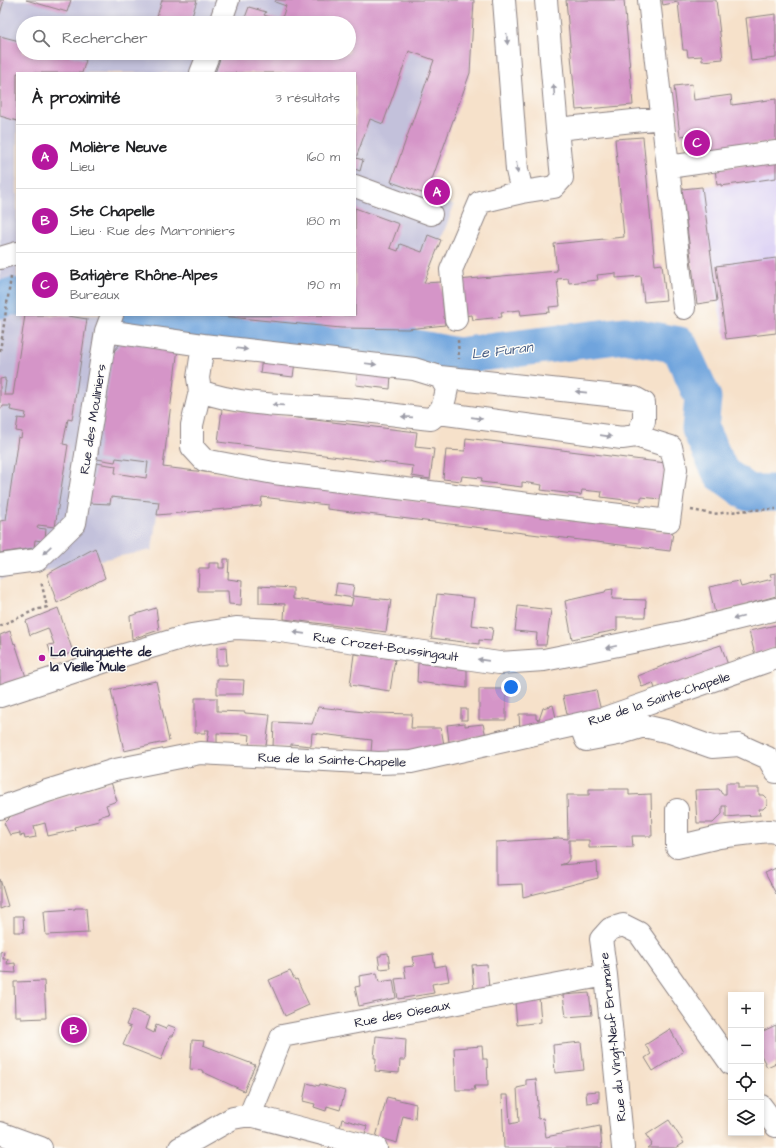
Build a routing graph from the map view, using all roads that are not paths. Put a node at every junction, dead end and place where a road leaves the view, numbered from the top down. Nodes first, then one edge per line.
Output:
1 (228, 0) edge
2 (504, 0) edge
3 (546, 0) edge
4 (649, 0) edge
5 (222, 16) edge
6 (207, 60) edge
7 (202, 72) edge
8 (662, 118) junction
9 (557, 129) junction
10 (776, 152) edge
11 (668, 167) junction
12 (356, 186) edge
13 (522, 192) junction
14 (431, 214) dead end
15 (16, 253) edge
16 (0, 258) edge
17 (684, 308) dead end
18 (109, 323) edge
19 (457, 327) road end
20 (203, 345) junction
21 (440, 377) junction
22 (200, 391) junction
23 (439, 413) junction
24 (636, 436) junction
25 (0, 565) edge
26 (776, 609) edge
27 (776, 658) edge
28 (0, 696) edge
29 (580, 724) junction
30 (776, 772) edge
31 (0, 808) edge
32 (677, 810) dead end
33 (776, 832) edge
34 (606, 975) junction
35 (728, 1060) edge
36 (764, 1110) edge
37 (250, 1115) junction
38 (776, 1126) edge
39 (0, 1133) edge
40 (41, 1148) edge
41 (180, 1148) edge
42 (376, 1148) edge
43 (623, 1148) edge

1 - 5 street
2 -> 13 street
9 -> 3 street
4 - 8 street
6 - 7 street
8 - 9 street
8 - 11 street
9 - 13 street
10 - 11 street
11 - 17 street
12 - 14 street
13 - 19 street
15 - 16 street
18 - 20 street
18 -> 25 street, Rue des Mouliniers
20 -> 21 street
20 - 22 street
21 - 23 street
24 -> 21 street
23 -> 22 street
22 - 24 street
23 -> 24 street
26 -> 28 street, Rue Crozet-Boussingault
27 - 29 street, Rue de la Sainte-Chapelle
29 - 30 street
29 - 31 street, Rue de la Sainte-Chapelle
32 - 33 street
34 - 35 street, Rue du Vingt-Neuf Brumaire
34 - 37 street, Rue des Oiseaux
34 - 43 street, Rue du Vingt-Neuf Brumaire
36 - 38 street
37 - 41 street
37 - 42 street
39 - 40 street

